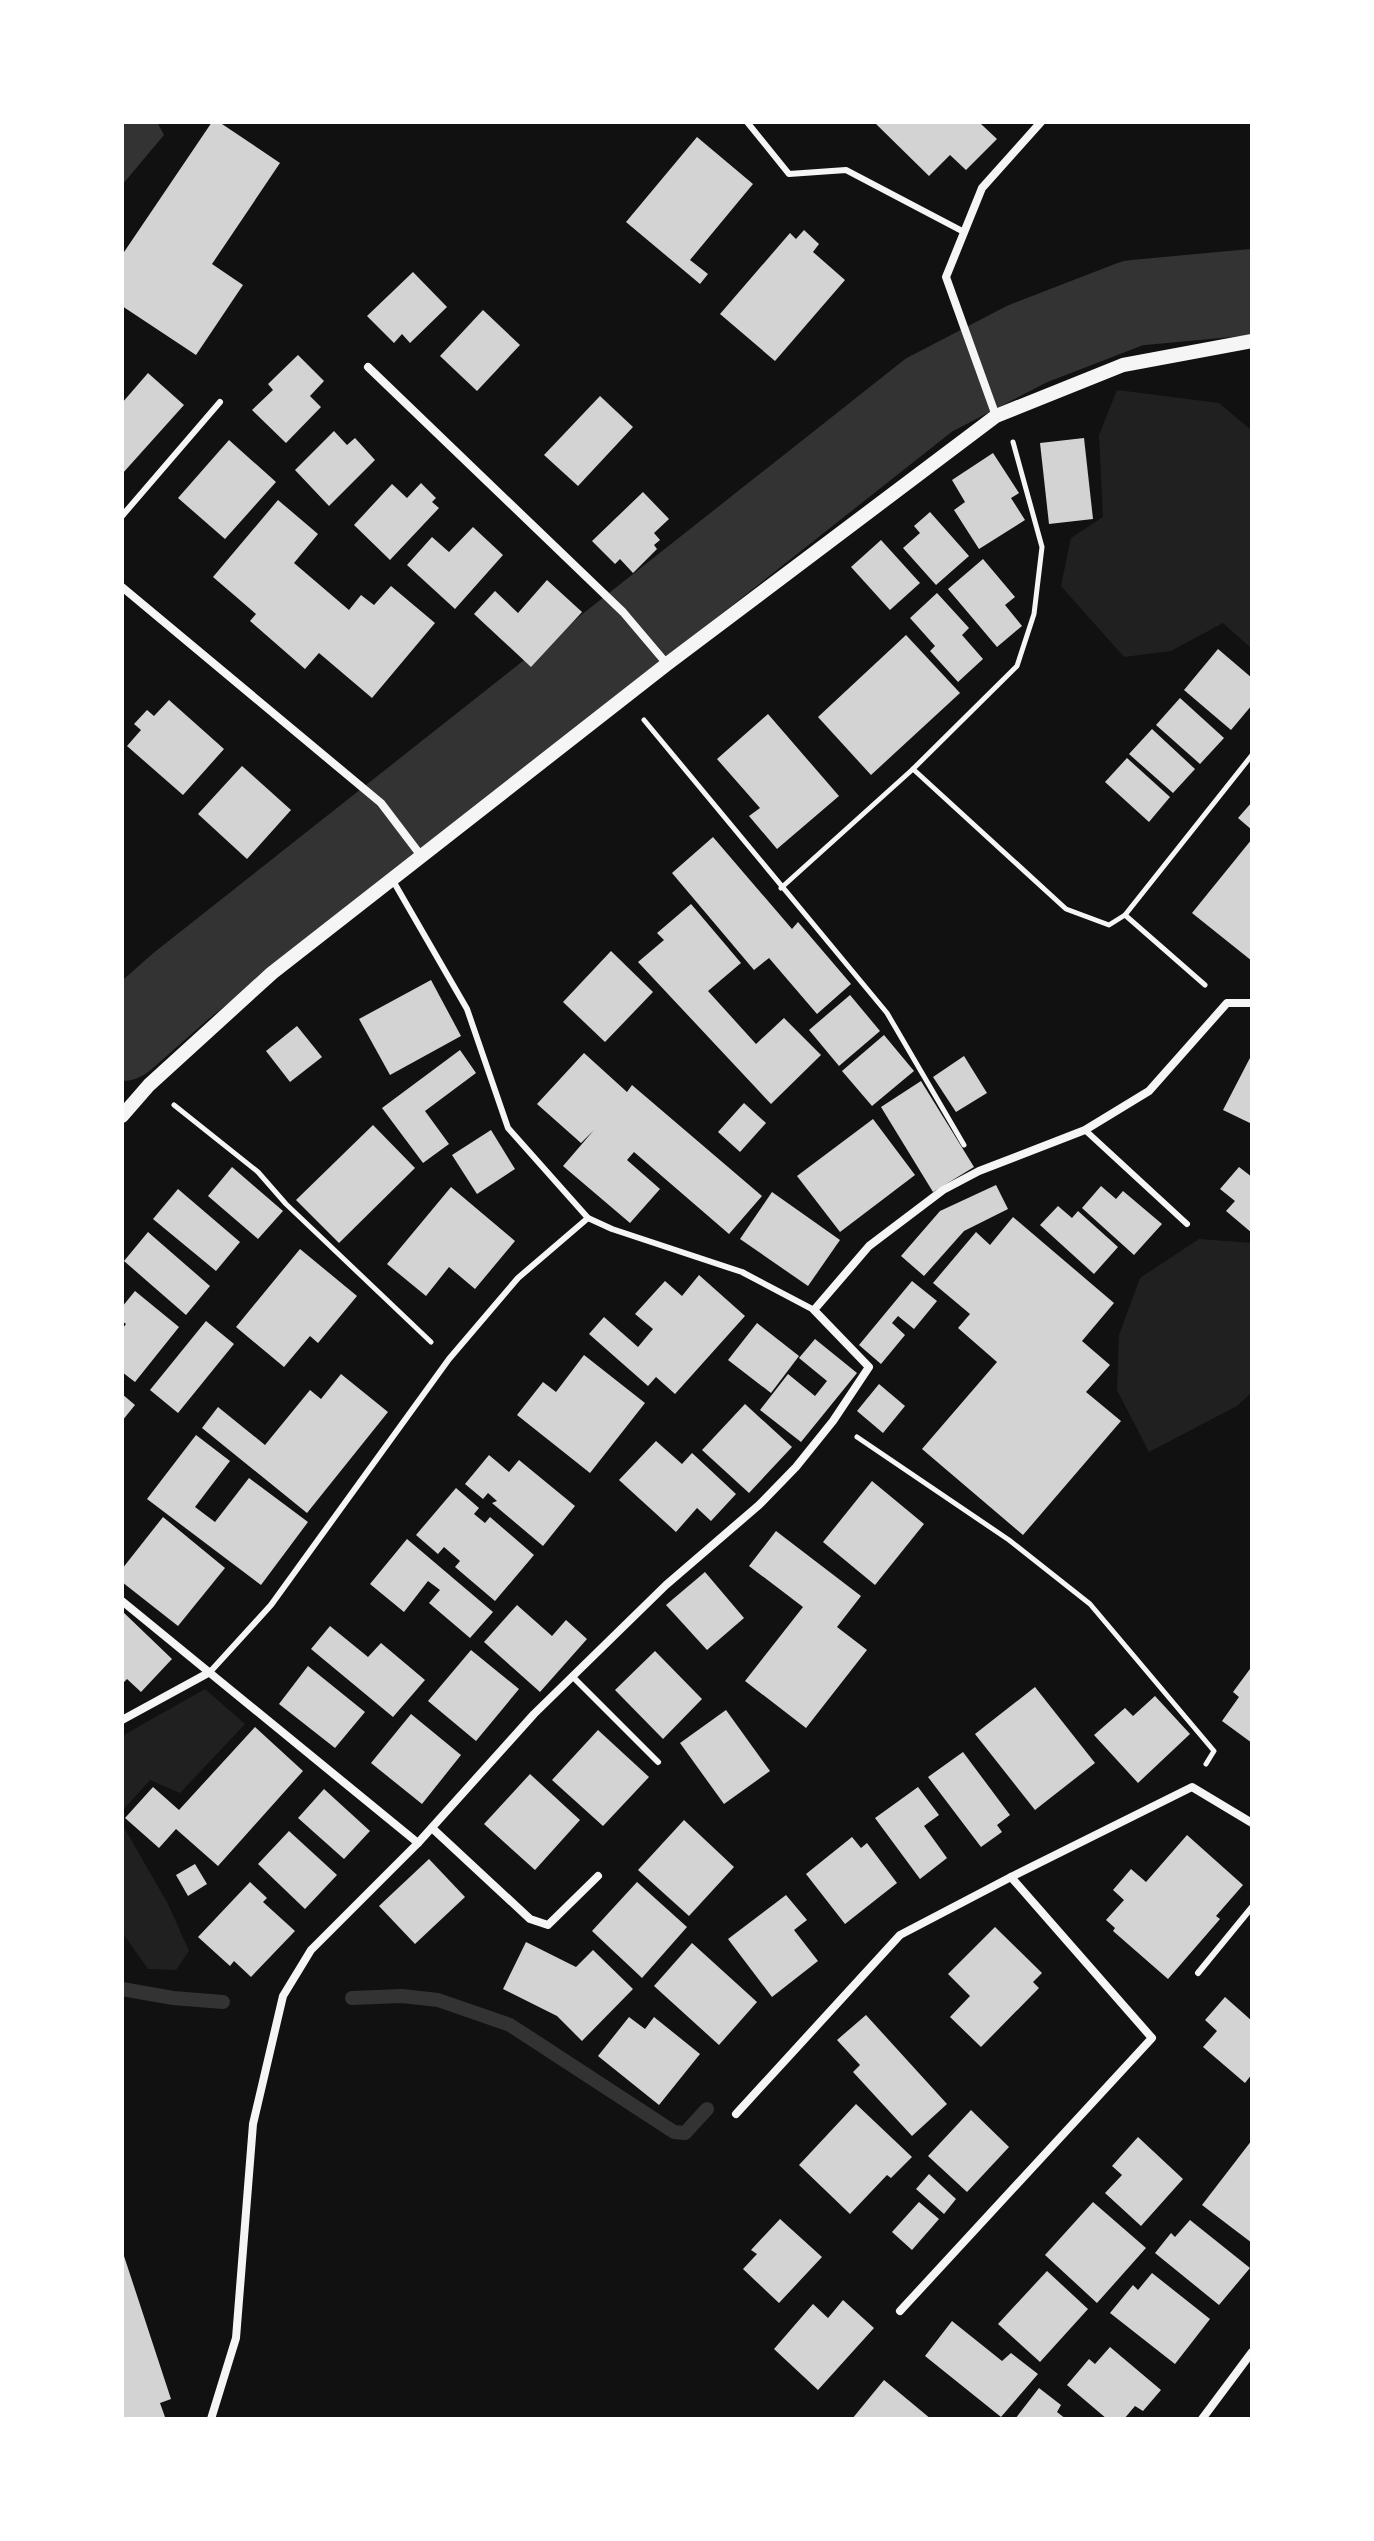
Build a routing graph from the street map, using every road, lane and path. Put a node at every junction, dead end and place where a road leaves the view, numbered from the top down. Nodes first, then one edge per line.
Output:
1 (747, 122) edge
2 (1041, 122) edge
3 (964, 232) junction
4 (1252, 341) edge
5 (368, 367) dead end
6 (220, 402) dead end
7 (1001, 414) junction
8 (122, 516) edge
9 (122, 587) edge
10 (667, 664) junction
11 (626, 697) junction
12 (1252, 755) edge
13 (913, 769) junction
14 (422, 857) junction
15 (392, 878) junction
16 (781, 888) junction
17 (1125, 915) junction
18 (1227, 1003) junction
19 (1252, 1003) edge
20 (149, 1085) junction
21 (122, 1116) edge
22 (1085, 1130) junction
23 (979, 1171) junction
24 (588, 1218) junction
25 (1187, 1224) dead end
26 (814, 1310) junction
27 (449, 1359) junction
28 (833, 1421) junction
29 (122, 1601) edge
30 (210, 1672) junction
31 (572, 1676) junction
32 (122, 1720) edge
33 (658, 1762) dead end
34 (1192, 1787) junction
35 (1252, 1823) edge
36 (432, 1828) junction
37 (418, 1843) junction
38 (598, 1876) dead end
39 (1011, 1877) junction
40 (1252, 1907) edge
41 (1198, 1973) dead end
42 (736, 2114) dead end
43 (900, 2311) dead end
44 (1252, 2352) edge
45 (1204, 2418) edge
46 (211, 2419) edge

1 - 3 lane
2 - 3 street
3 - 7 street
4 - 7 street
5 - 10 street
6 - 8 lane
7 - 10 street
7 - 13 path
9 - 14 street
10 - 11 street
11 - 14 street
11 - 16 path
12 - 17 path
13 - 16 path
13 - 17 path
14 - 15 street
15 - 20 street
15 - 24 lane
16 - 23 path
17 - 18 path
18 - 19 street
18 - 22 street
20 - 21 street
20 - 27 path
22 - 23 street
22 - 25 lane
23 - 26 street
24 - 26 lane
24 - 27 lane
26 - 28 street
27 - 30 lane
28 - 31 street
28 - 34 path
29 - 30 street
30 - 32 street
30 - 37 street
31 - 33 lane
31 - 36 street
34 - 35 street
34 - 39 street
36 - 37 street
36 - 38 street
37 - 46 street
39 - 42 street
39 - 43 street
40 - 41 lane
44 - 45 street

